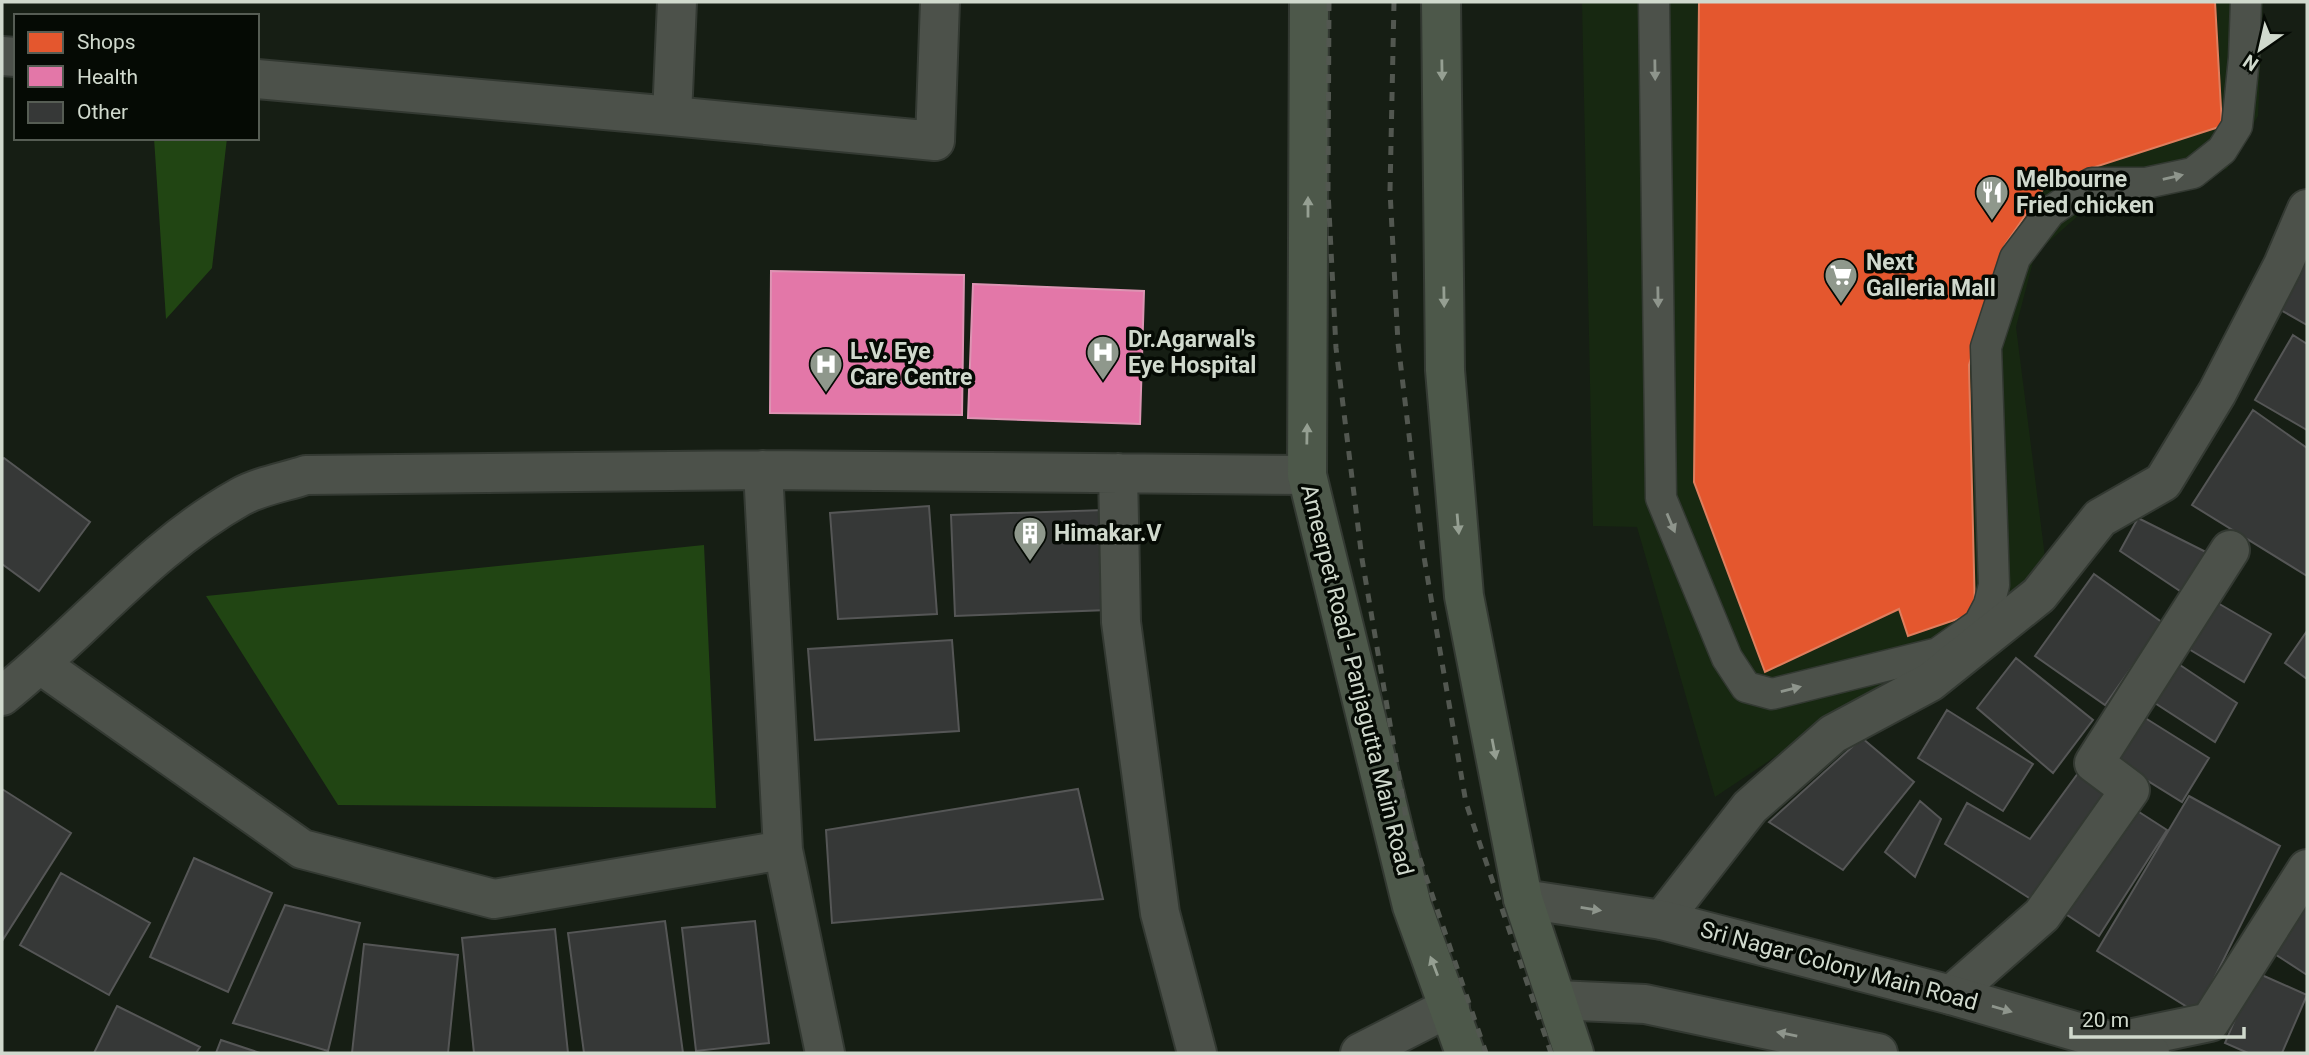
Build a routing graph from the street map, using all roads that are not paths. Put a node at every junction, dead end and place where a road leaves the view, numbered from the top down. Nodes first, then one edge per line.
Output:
1 (677, 2) edge
2 (940, 2) edge
3 (1309, 2) edge
4 (1441, 2) edge
5 (1654, 2) edge
6 (2246, 2) edge
7 (259, 79) edge
8 (672, 116) junction
9 (2307, 209) edge
10 (763, 470) junction
11 (1118, 473) junction
12 (1307, 475) junction
13 (2230, 550) dead end
14 (41, 665) junction
15 (2, 696) edge
16 (783, 850) junction
17 (2307, 869) edge
18 (1523, 899) junction
19 (1662, 919) junction
20 (1951, 995) junction
21 (1557, 1000) junction
22 (1450, 1007) junction
23 (2114, 1042) junction
24 (825, 1053) edge
25 (1197, 1053) edge
26 (1360, 1053) edge
27 (1465, 1053) edge
28 (1574, 1053) edge
29 (1878, 1053) edge
30 (2150, 1053) edge

1 - 8 street
2 - 8 street
12 -> 3 highway, Ameerpet Road - Panjagutta Main Road
4 -> 18 highway
5 -> 6 lane
7 - 8 street
9 - 19 street
10 - 11 street
10 - 14 street
10 - 16 street
11 - 12 street
11 - 25 street
22 -> 12 highway, Ameerpet Road - Panjagutta Main Road
13 - 20 street
14 - 15 street
14 - 16 street
16 - 24 street
17 - 23 street
18 -> 19 street, Sri Nagar Colony Main Road
18 - 21 highway
19 - 20 street, Sri Nagar Colony Main Road
20 -> 23 street, Sri Nagar Colony Main Road
21 - 28 highway
29 -> 21 street
22 - 26 street
22 - 27 highway, Ameerpet Road - Panjagutta Main Road
23 - 30 street, Sri Nagar Colony Main Road

